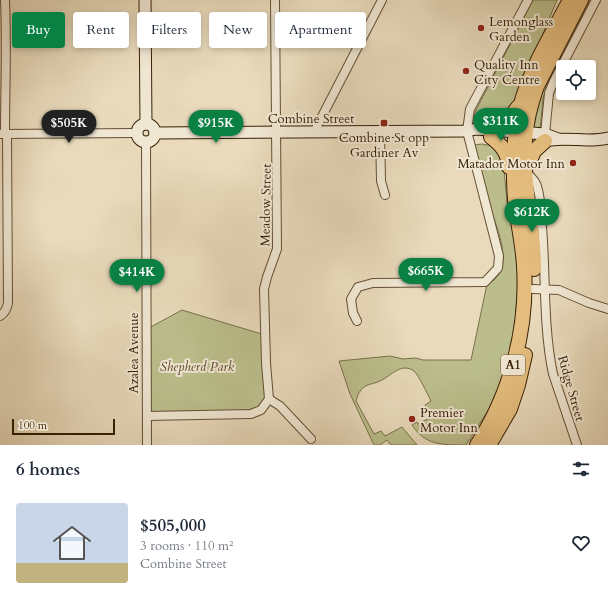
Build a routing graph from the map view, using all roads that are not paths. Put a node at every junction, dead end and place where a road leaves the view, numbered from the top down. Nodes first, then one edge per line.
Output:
1 (5, 0) edge
2 (145, 0) edge
3 (275, 0) edge
4 (382, 0) edge
5 (528, 0) edge
6 (570, 0) edge
7 (581, 0) edge
8 (596, 0) edge
9 (521, 103) junction
10 (146, 124) junction
11 (467, 131) junction
12 (276, 132) junction
13 (314, 132) junction
14 (380, 132) junction
15 (137, 133) junction
16 (155, 133) junction
17 (490, 133) junction
18 (4, 134) edge
19 (520, 136) junction
20 (549, 138) junction
21 (608, 138) edge
22 (146, 142) junction
23 (528, 170) junction
24 (385, 195) dead end
25 (516, 208) junction
26 (4, 233) edge
27 (539, 289) junction
28 (608, 309) edge
29 (0, 316) edge
30 (357, 321) dead end
31 (269, 399) junction
32 (146, 416) junction
33 (311, 439) dead end
34 (147, 445) edge
35 (477, 445) edge
36 (489, 445) edge
37 (577, 445) edge

1 - 18 street
2 - 10 street
3 - 12 street, Meadow Street
4 - 13 street
5 - 11 street
6 - 9 highway, A1
7 - 19 highway, A1
8 - 20 street
9 - 17 highway
9 - 19 highway, A1
10 - 15 street
10 - 16 street
11 - 14 street, Combine Street
11 - 17 street, Combine Street
11 - 30 street
12 - 13 street, Combine Street
12 - 16 street, Combine Street
12 - 31 street, Meadow Street
13 - 14 street, Combine Street
14 - 24 street
15 - 18 street
15 - 22 street
16 - 22 street
17 - 19 street, Combine Street
17 - 25 highway
18 - 26 street
19 - 20 street, Combine Street
19 - 23 highway, A1
19 - 25 highway, A1
20 - 21 street, Combine Street
20 - 23 highway
22 - 32 street, Azalea Avenue
23 - 27 highway, A1
25 - 35 highway, A1
26 - 29 street
27 - 28 street
27 - 36 highway, A1
27 - 37 street, Ridge Street
31 - 32 street
31 - 33 street
32 - 34 street, Azalea Avenue

